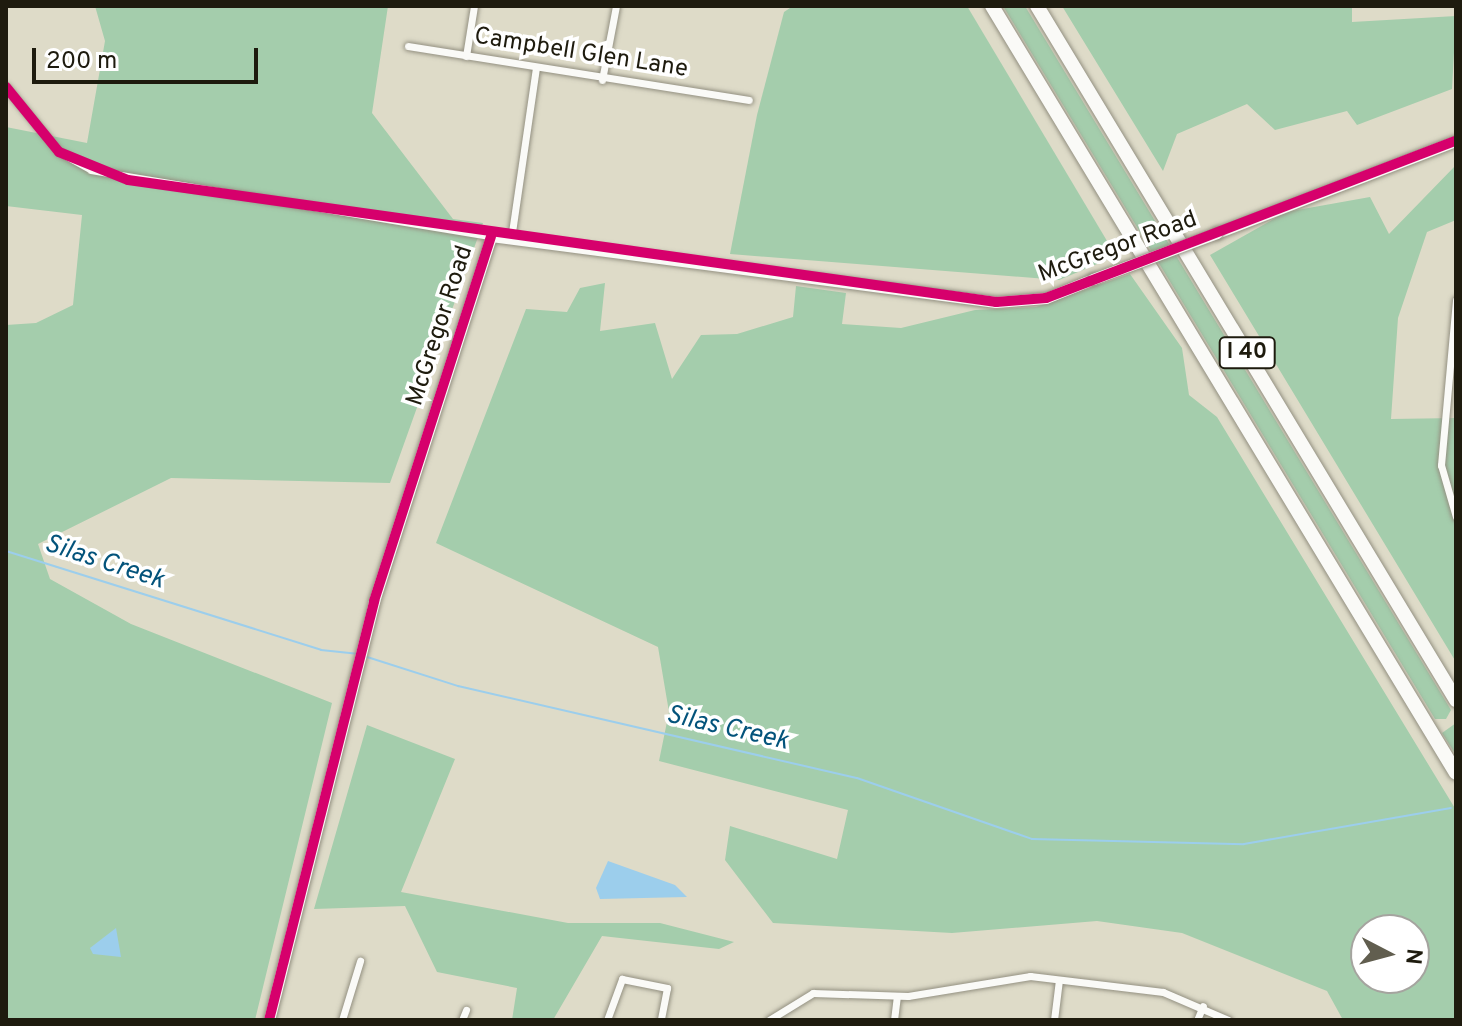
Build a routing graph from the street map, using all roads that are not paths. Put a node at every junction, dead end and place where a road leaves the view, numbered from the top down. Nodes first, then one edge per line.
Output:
1 (474, 6) edge
2 (616, 6) edge
3 (992, 6) edge
4 (1037, 6) edge
5 (408, 46) dead end
6 (466, 56) junction
7 (536, 68) junction
8 (602, 80) junction
9 (6, 87) edge
10 (749, 100) dead end
11 (1456, 141) edge
12 (491, 236) junction
13 (511, 239) junction
14 (1456, 300) edge
15 (1452, 386) edge
16 (1456, 517) edge
17 (1456, 700) edge
18 (1456, 773) edge
19 (360, 961) dead end
20 (1059, 980) junction
21 (897, 996) junction
22 (1203, 1006) junction
23 (466, 1010) dead end
24 (269, 1020) edge
25 (342, 1020) edge
26 (462, 1020) edge
27 (607, 1020) edge
28 (661, 1020) edge
29 (769, 1020) edge
30 (894, 1020) edge
31 (1054, 1020) edge
32 (1197, 1020) edge
33 (1228, 1020) edge

1 - 6 street
2 - 8 street
3 - 18 highway, I 40
4 - 17 highway, I 40
5 - 6 street, Campbell Glen Lane
6 - 7 street, Campbell Glen Lane
7 - 8 street, Campbell Glen Lane
7 - 13 street
8 - 10 street, Campbell Glen Lane
9 - 12 street
11 - 13 street, McGregor Road, bridge
12 - 13 street, McGregor Road
12 - 24 street, McGregor Road
14 - 15 street
15 - 16 street
19 - 25 street
20 - 21 street
20 - 22 street
20 - 31 street
21 - 29 street
21 - 30 street
22 - 32 street
22 - 33 street
23 - 26 street
27 - 28 street

